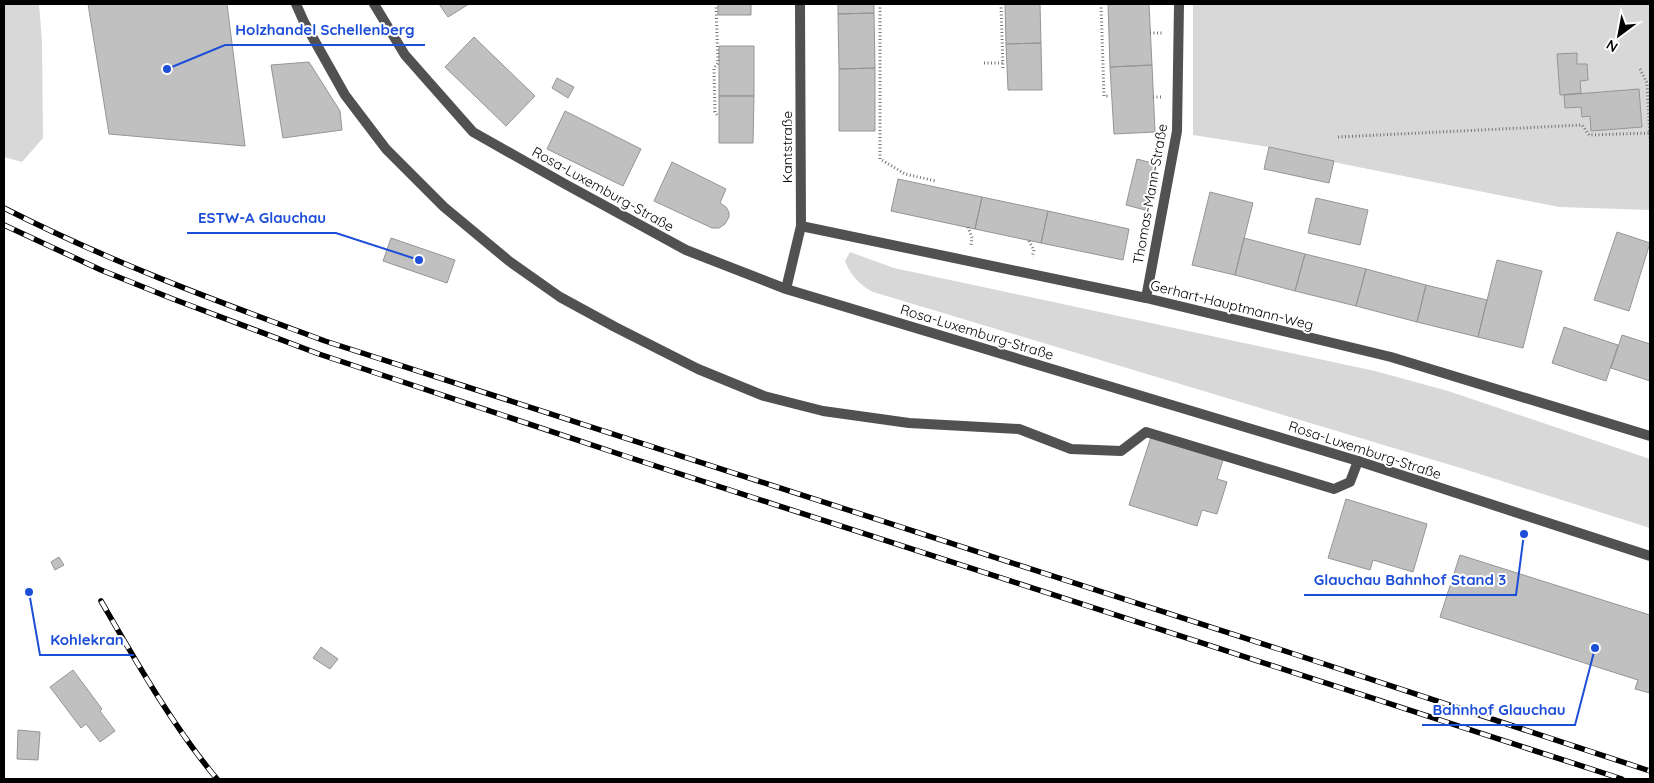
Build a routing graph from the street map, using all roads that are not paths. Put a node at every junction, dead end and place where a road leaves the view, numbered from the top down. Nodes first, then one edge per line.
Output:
1 (296, 4) edge
2 (374, 4) edge
3 (800, 4) edge
4 (1179, 4) edge
5 (801, 226) junction
6 (786, 288) junction
7 (1146, 298) junction
8 (1650, 436) edge
9 (1358, 461) junction
10 (1650, 556) edge

1 - 9 street
2 - 6 street, Rosa-Luxemburg-Straße
3 - 5 street, Kantstraße
4 - 7 street, Thomas-Mann-Straße
5 - 6 street, Kantstraße
5 - 7 street, Gerhart-Hauptmann-Weg
6 - 9 street, Rosa-Luxemburg-Straße
7 - 8 street, Gerhart-Hauptmann-Weg
9 - 10 street, Rosa-Luxemburg-Straße

